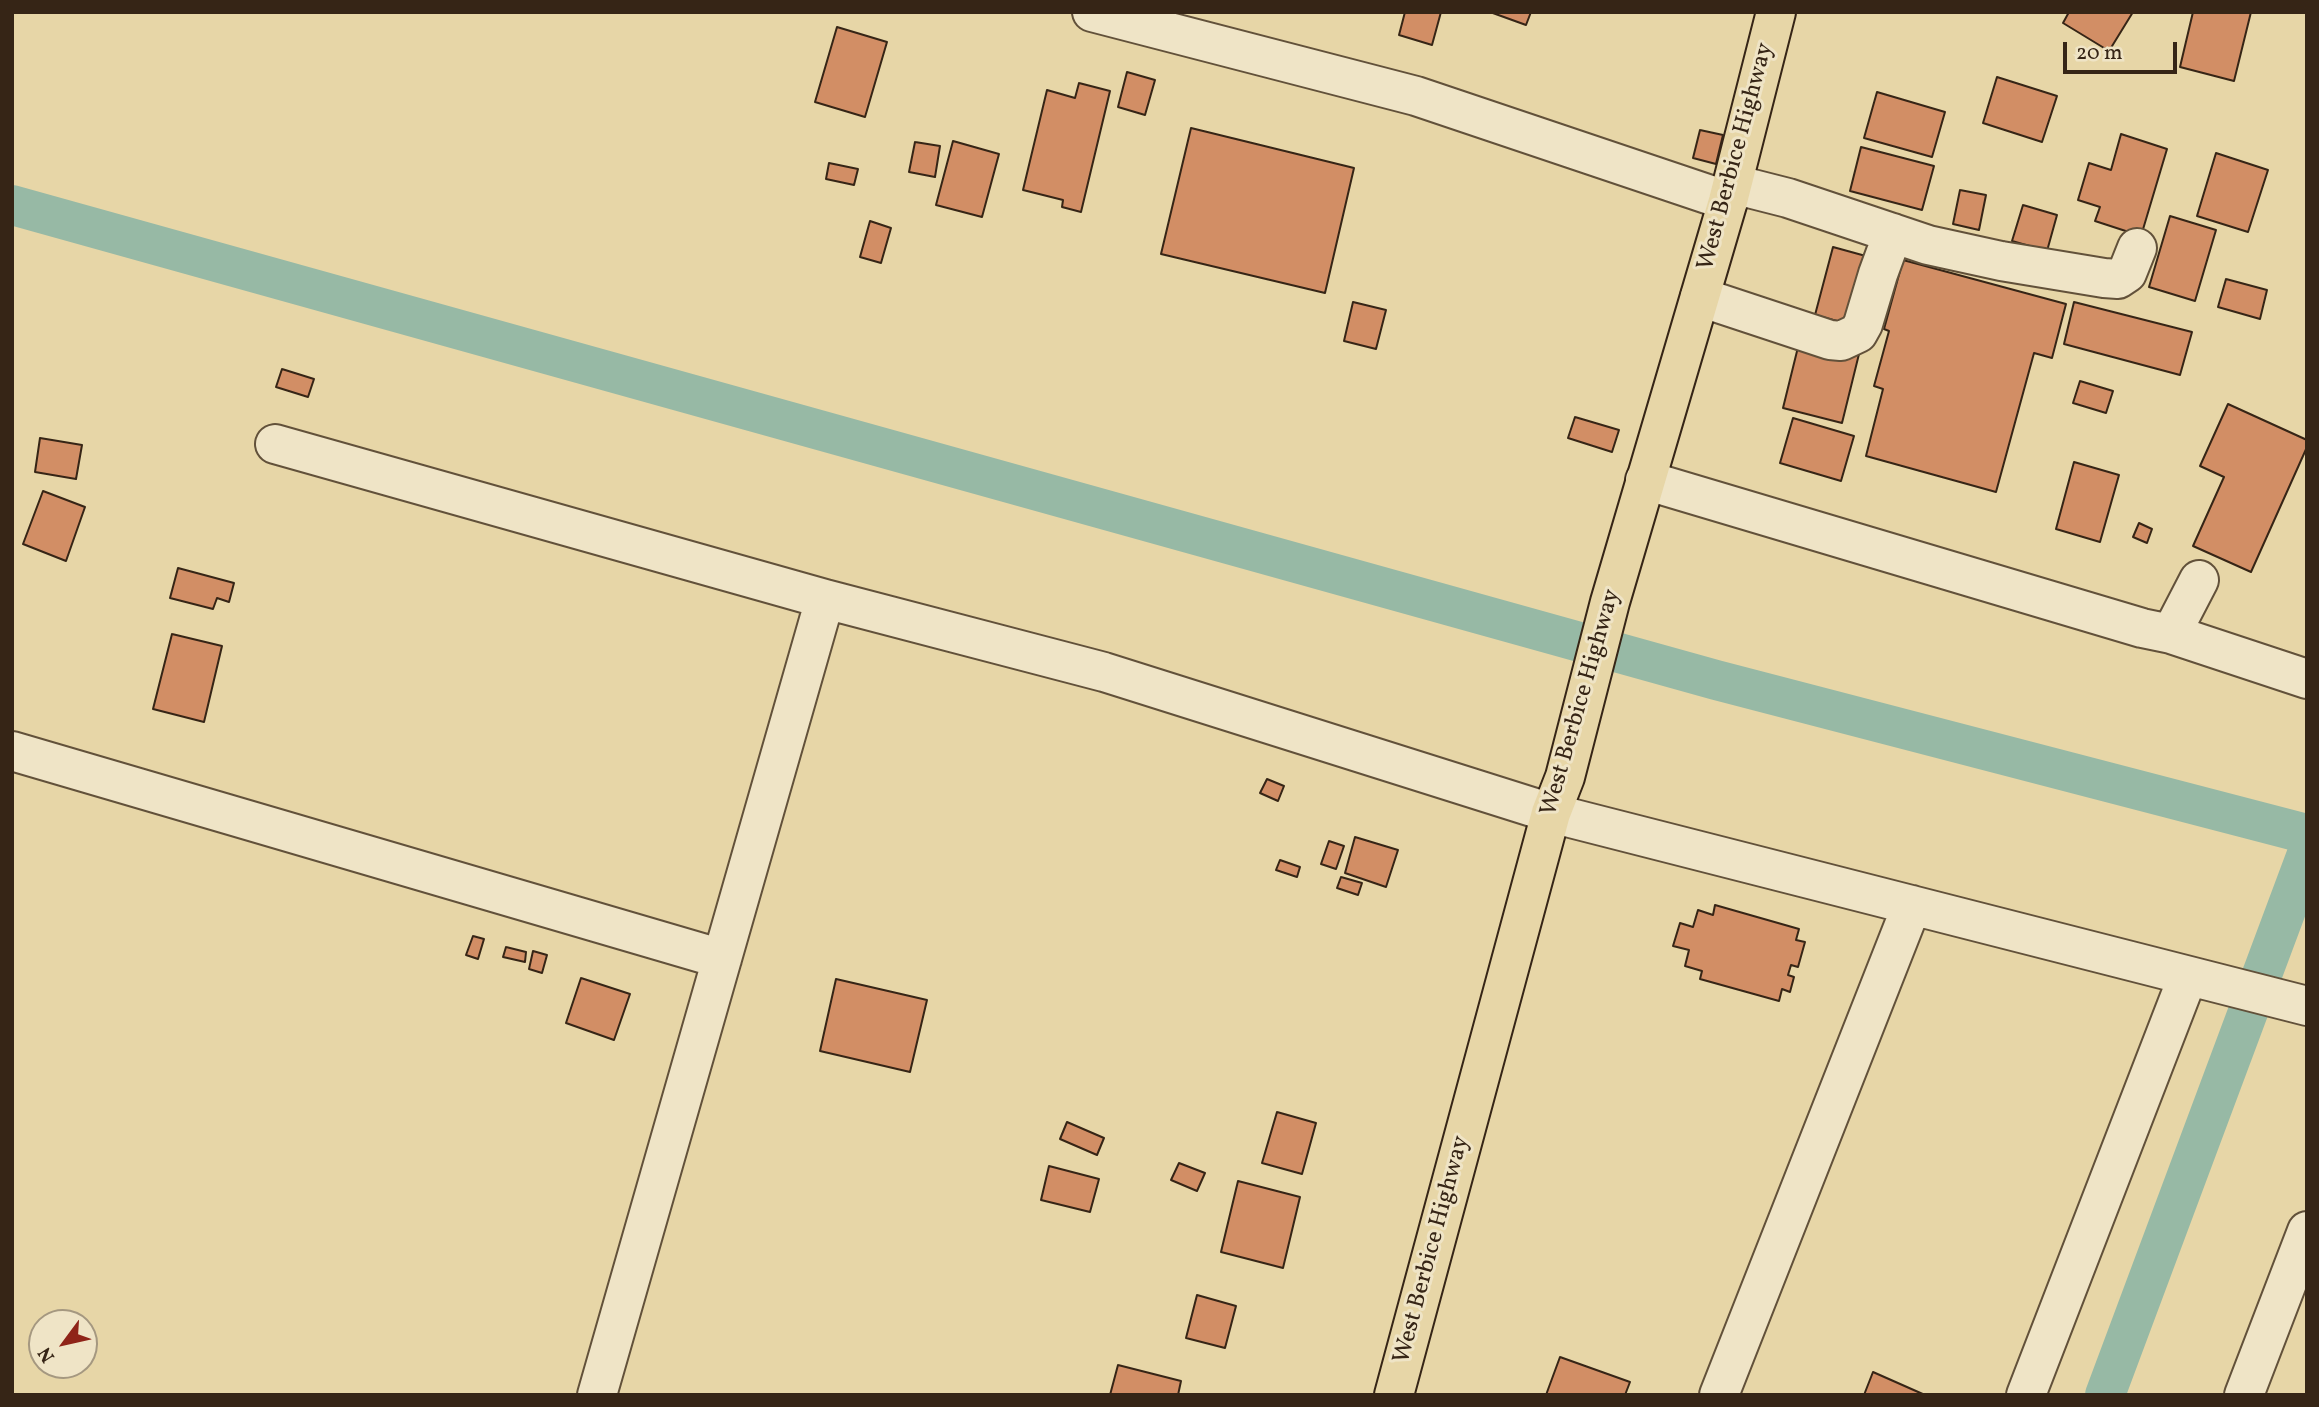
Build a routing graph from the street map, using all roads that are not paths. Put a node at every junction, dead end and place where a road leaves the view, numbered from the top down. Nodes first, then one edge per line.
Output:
1 (1092, 12) edge
2 (1776, 12) edge
3 (1730, 192) junction
4 (1893, 233) junction
5 (2137, 248) dead end
6 (1699, 297) junction
7 (275, 444) dead end
8 (1645, 480) junction
9 (2199, 580) dead end
10 (825, 599) junction
11 (2171, 634) junction
12 (2307, 679) edge
13 (12, 751) edge
14 (1551, 813) junction
15 (1912, 905) junction
16 (722, 960) junction
17 (2188, 976) junction
18 (2307, 1006) edge
19 (2307, 1231) edge
20 (597, 1395) edge
21 (1394, 1395) edge
22 (1719, 1395) edge
23 (2026, 1395) edge
24 (2244, 1395) edge

1 - 3 street
2 - 3 main road, West Berbice Highway
3 - 4 street
3 - 6 main road, West Berbice Highway
4 - 5 street
4 - 6 street
6 - 8 main road, West Berbice Highway
7 - 10 street
8 - 11 street
8 - 14 main road, West Berbice Highway
9 - 11 street
10 - 14 street
10 - 16 street
11 - 12 street
13 - 16 street
14 - 15 street
14 - 21 main road, West Berbice Highway
15 - 17 street
15 - 22 street
16 - 20 street
17 - 18 street
17 - 23 street
19 - 24 street

